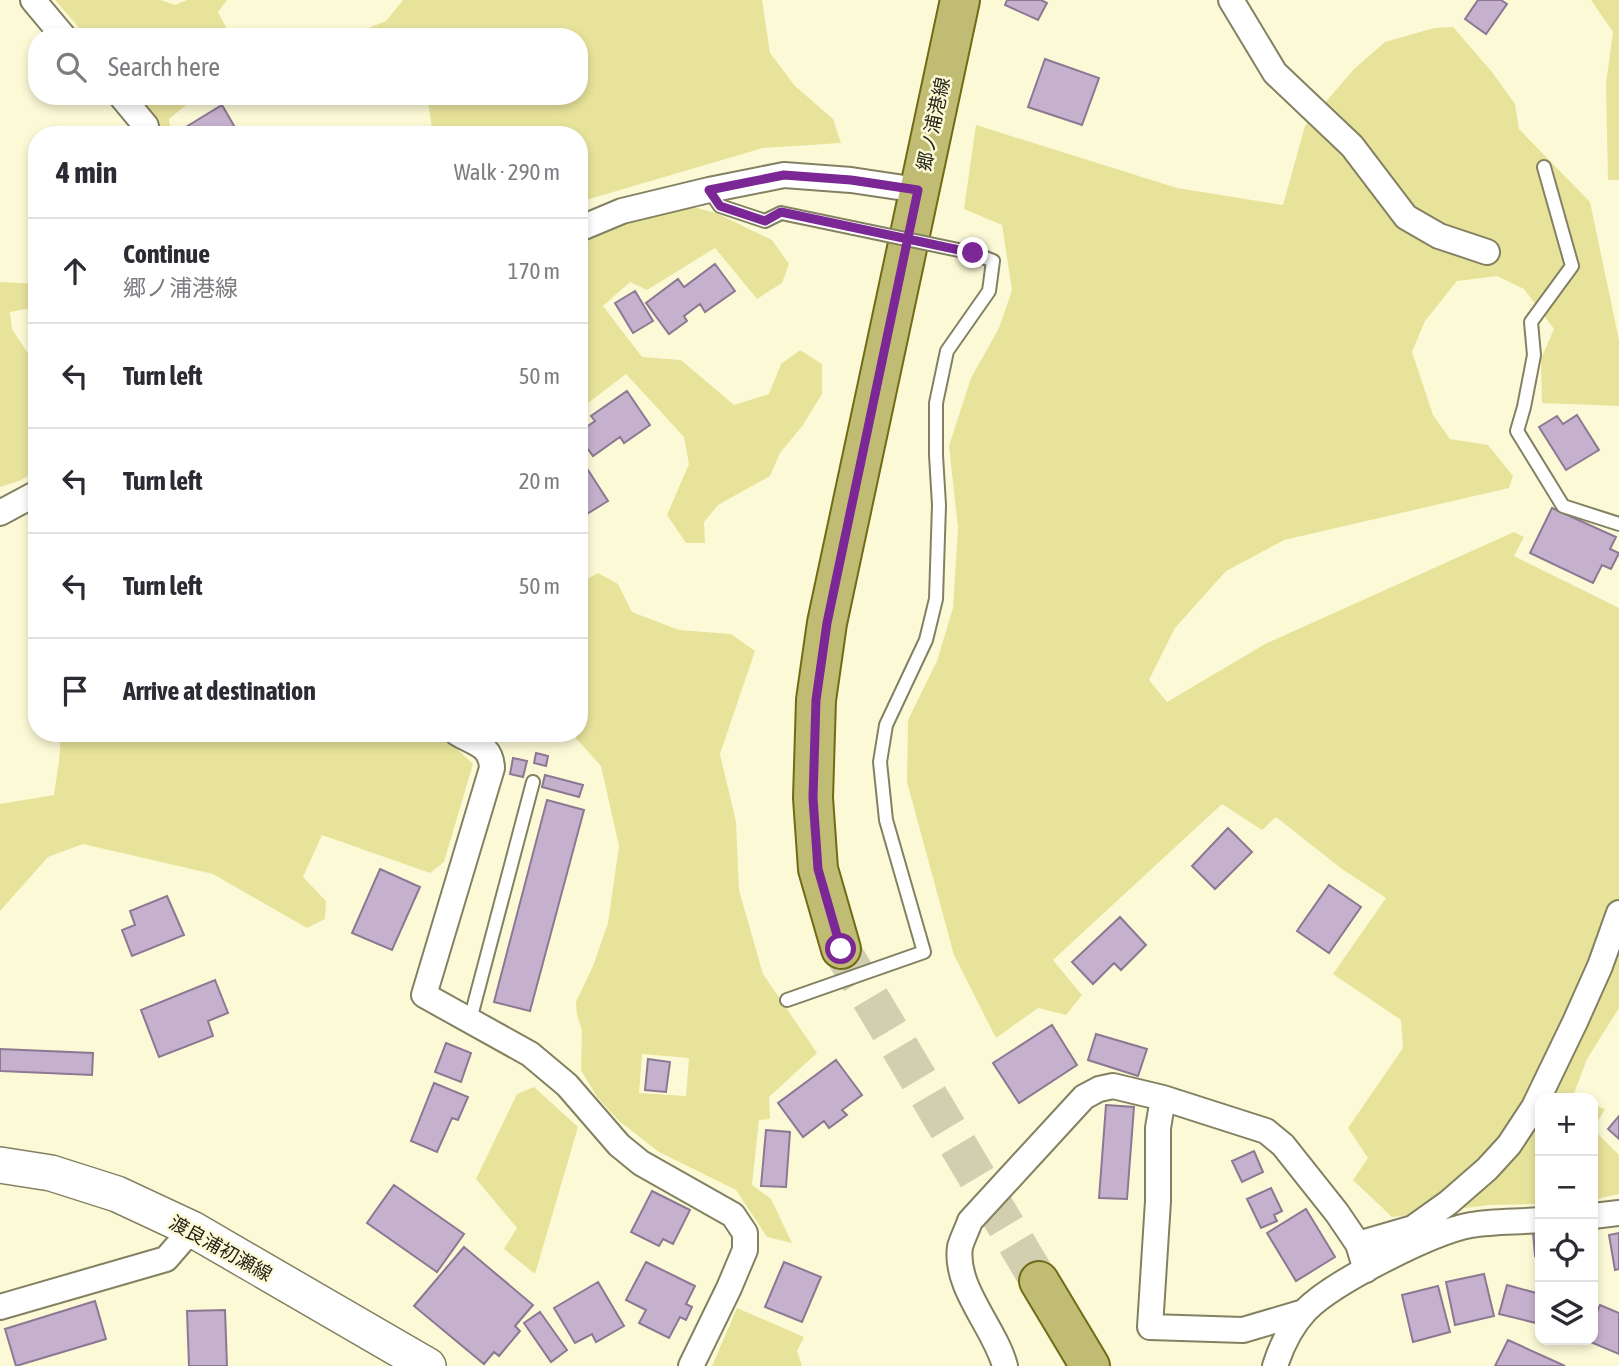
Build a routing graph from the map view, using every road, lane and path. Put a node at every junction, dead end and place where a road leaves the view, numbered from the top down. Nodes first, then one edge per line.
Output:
1 (33, 0) edge
2 (960, 0) edge
3 (1231, 0) edge
4 (56, 28) edge
5 (128, 105) edge
6 (146, 126) edge
7 (1544, 167) dead end
8 (709, 190) junction
9 (918, 190) junction
10 (588, 225) edge
11 (1487, 252) dead end
12 (28, 498) edge
13 (0, 513) edge
14 (1619, 524) edge
15 (474, 742) edge
16 (533, 782) dead end
17 (1619, 913) edge
18 (841, 949) tunnel mouth
19 (787, 1000) dead end
20 (470, 1020) junction
21 (1163, 1098) junction
22 (0, 1165) edge
23 (1619, 1213) edge
24 (1598, 1215) edge
25 (1535, 1220) edge
26 (192, 1229) junction
27 (1358, 1244) junction
28 (1366, 1270) junction
29 (1039, 1281) tunnel mouth
30 (0, 1307) edge
31 (1304, 1312) junction
32 (428, 1366) edge
33 (691, 1366) edge
34 (1005, 1366) edge
35 (1090, 1366) edge
36 (1275, 1366) edge

1 - 4 street
2 - 9 main road, 郷ノ浦港線
3 - 11 street
5 - 6 street
7 - 14 lane
8 - 9 street
8 - 10 street
8 - 19 lane, bridge
9 - 18 main road, 郷ノ浦港線
12 - 13 street
15 - 20 street
16 - 20 lane
17 - 27 street
20 - 33 street
21 - 27 street
21 - 31 street
21 - 34 street
22 - 26 main road, 渡良浦初瀬線
23 - 24 street
25 - 28 street
26 - 30 street
26 - 32 main road, 渡良浦初瀬線
27 - 28 street
28 - 31 street
29 - 35 main road
31 - 36 street

